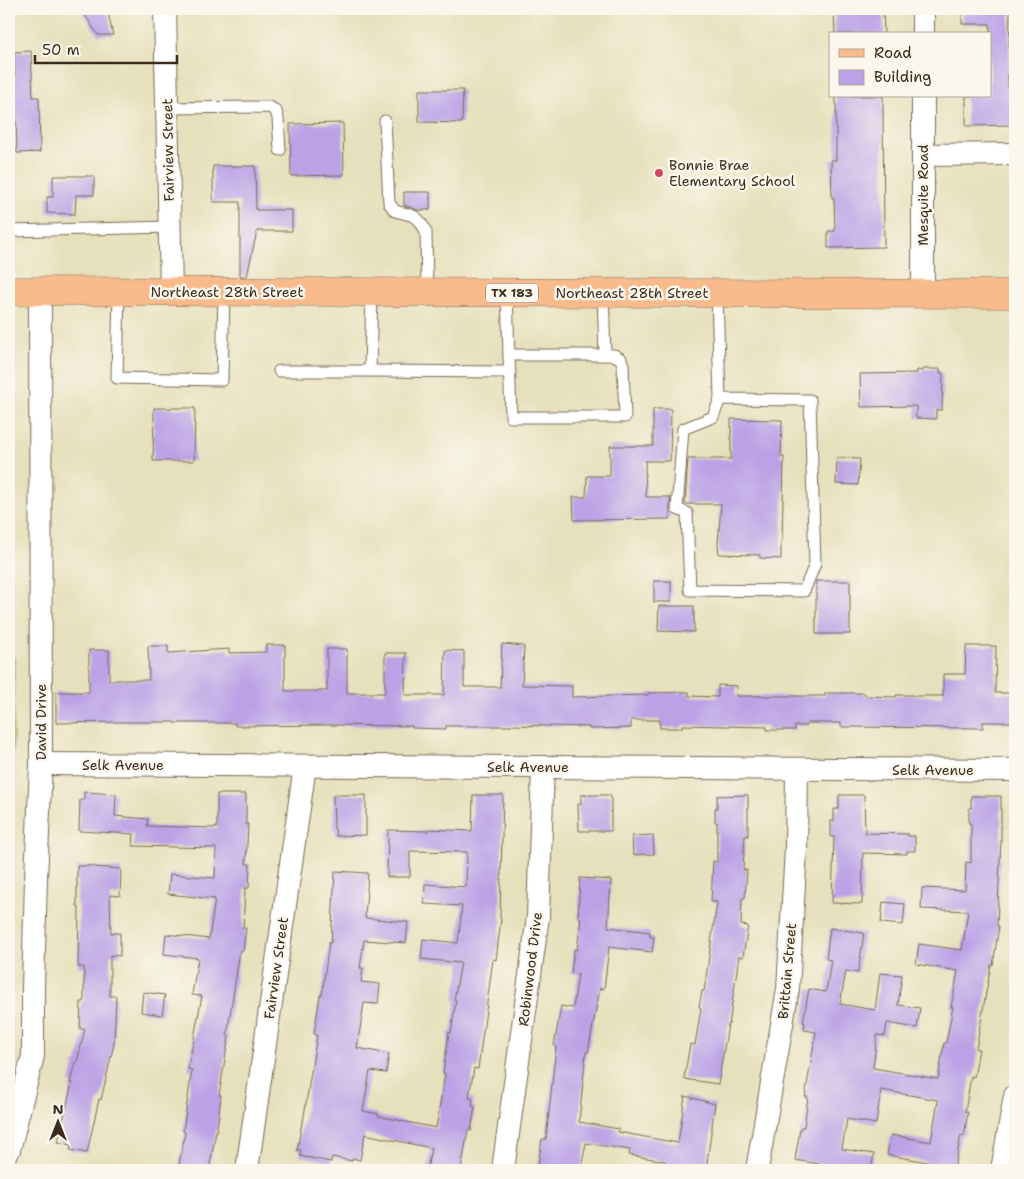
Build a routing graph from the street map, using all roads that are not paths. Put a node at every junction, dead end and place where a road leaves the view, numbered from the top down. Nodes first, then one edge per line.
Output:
1 (165, 9) edge
2 (923, 9) edge
3 (923, 32) edge
4 (923, 98) edge
5 (167, 108) junction
6 (385, 121) dead end
7 (280, 150) dead end
8 (1015, 154) edge
9 (923, 155) junction
10 (169, 227) junction
11 (9, 231) edge
12 (9, 291) edge
13 (40, 291) junction
14 (119, 292) junction
15 (171, 292) junction
16 (224, 292) junction
17 (372, 292) junction
18 (427, 292) junction
19 (507, 292) junction
20 (603, 292) junction
21 (717, 293) junction
22 (923, 294) junction
23 (1015, 294) edge
24 (509, 355) junction
25 (605, 355) junction
26 (279, 371) dead end
27 (370, 371) junction
28 (510, 372) junction
29 (720, 399) junction
30 (41, 764) junction
31 (305, 766) junction
32 (543, 767) junction
33 (797, 769) junction
34 (1015, 770) edge
35 (1015, 1096) edge
36 (9, 1150) edge
37 (248, 1170) edge
38 (503, 1170) edge
39 (757, 1170) edge
40 (1002, 1170) edge

1 - 5 street, Fairview Street
2 - 3 street
4 - 9 street, Mesquite Road
5 - 7 lane
5 - 10 street, Fairview Street
6 - 18 lane
8 - 9 street
9 - 22 street, Mesquite Road
10 - 11 lane
10 - 15 street, Fairview Street
12 - 13 main road, Northeast 28th Street / TX 183
13 - 14 main road, Northeast 28th Street / TX 183
13 - 30 street, David Drive
14 - 15 main road, Northeast 28th Street / TX 183
14 - 16 lane
15 - 16 main road, Northeast 28th Street / TX 183
16 - 17 main road, Northeast 28th Street / TX 183
17 - 18 main road, Northeast 28th Street / TX 183
17 - 27 lane
18 - 19 main road, Northeast 28th Street / TX 183
19 - 20 main road, Northeast 28th Street / TX 183
19 - 24 lane
20 - 21 main road, Northeast 28th Street / TX 183
20 - 25 lane
21 - 22 main road, Northeast 28th Street / TX 183
21 - 29 lane
22 - 23 main road, Northeast 28th Street / TX 183
24 - 25 lane
24 - 28 lane
25 - 28 lane
26 - 27 lane
27 - 28 lane
29 - 29 lane
30 - 31 street, Selk Avenue
30 - 36 street, David Drive
31 - 32 street, Selk Avenue
31 - 37 street, Fairview Street
32 - 33 street, Selk Avenue
32 - 38 street, Robinwood Drive
33 - 34 street, Selk Avenue
33 - 39 street, Brittain Street
35 - 40 street

